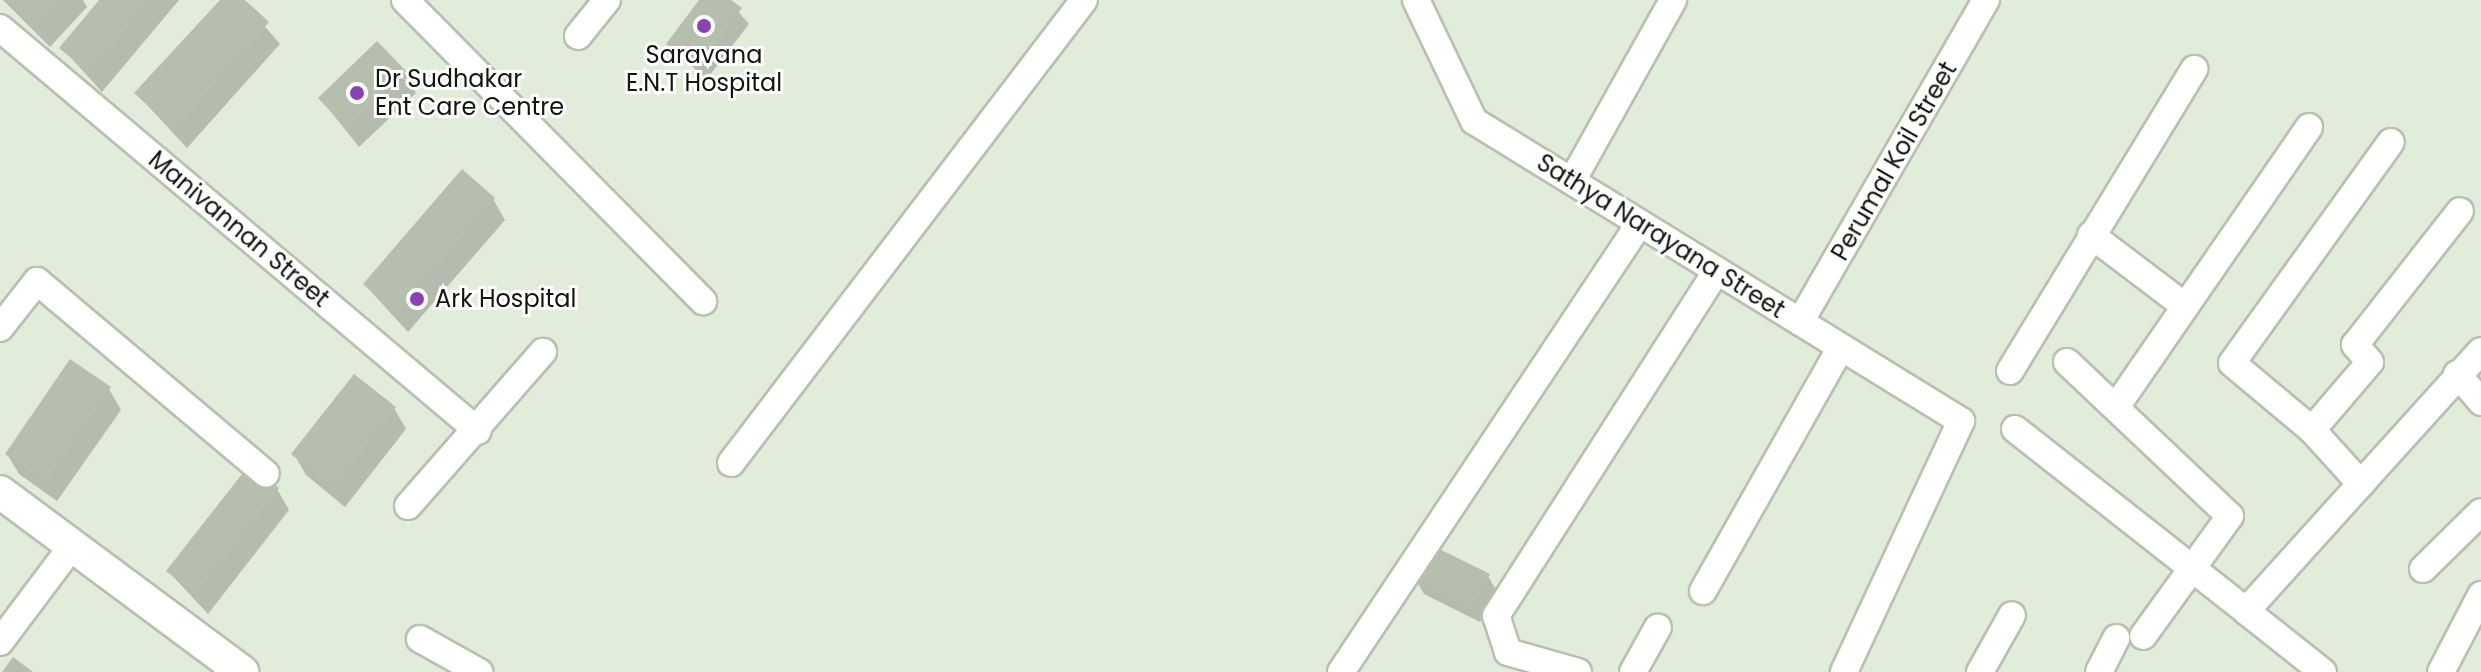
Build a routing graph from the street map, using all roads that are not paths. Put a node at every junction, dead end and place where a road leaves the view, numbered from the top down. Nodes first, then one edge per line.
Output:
1 (405, 0) edge
2 (607, 0) edge
3 (1084, 0) edge
4 (1416, 0) edge
5 (1673, 0) edge
6 (1986, 0) edge
7 (0, 28) edge
8 (578, 36) dead end
9 (2194, 69) dead end
10 (2309, 127) dead end
11 (2391, 142) dead end
12 (1572, 181) junction
13 (2460, 211) dead end
14 (1640, 223) junction
15 (2091, 235) junction
16 (1717, 271) junction
17 (703, 301) dead end
18 (2185, 306) junction
19 (1800, 322) junction
20 (0, 328) edge
21 (1841, 347) junction
22 (2481, 351) edge
23 (543, 352) dead end
24 (2067, 362) dead end
25 (2010, 371) dead end
26 (2457, 374) junction
27 (2481, 402) edge
28 (2116, 407) junction
29 (2015, 429) dead end
30 (2312, 430) junction
31 (478, 431) junction
32 (731, 463) dead end
33 (266, 474) dead end
34 (2361, 484) junction
35 (0, 492) edge
36 (408, 506) dead end
37 (2481, 512) edge
38 (72, 546) junction
39 (2196, 565) junction
40 (2423, 569) dead end
41 (1703, 591) dead end
42 (2481, 595) edge
43 (2246, 611) junction
44 (2012, 615) dead end
45 (1658, 627) dead end
46 (2143, 636) dead end
47 (2116, 638) dead end
48 (420, 639) dead end
49 (0, 642) edge
50 (1502, 662) edge
51 (227, 667) edge
52 (479, 672) edge
53 (1341, 672) edge
54 (1578, 672) edge
55 (1633, 672) edge
56 (1844, 672) edge
57 (1980, 672) edge
58 (2099, 672) edge
59 (2323, 672) edge
60 (2441, 672) edge

1 - 17 street
2 - 8 street
3 - 32 street
4 - 12 street, Sathya Narayana Street
5 - 12 street
6 - 19 street, Perumal Koil Street
7 - 31 street, Manivannan Street
9 - 15 street
10 - 18 street
11 - 30 street
12 - 14 street, Sathya Narayana Street
13 - 30 street
14 - 16 street, Sathya Narayana Street
14 - 53 street
15 - 18 street
15 - 25 street
16 - 19 street, Sathya Narayana Street
16 - 50 street
18 - 28 street
19 - 21 street, Sathya Narayana Street
20 - 33 street
21 - 41 street
21 - 56 street, Sathya Narayana Street
22 - 26 street
23 - 31 street
24 - 28 street
26 - 27 street
26 - 34 street
28 - 39 street
29 - 39 street
30 - 34 street
31 - 36 street
34 - 43 street
35 - 38 street
37 - 40 street
38 - 49 street
38 - 51 street
39 - 43 street
39 - 46 street
42 - 60 street
43 - 59 street
44 - 57 street
45 - 55 street
47 - 58 street
48 - 52 street
50 - 54 street

